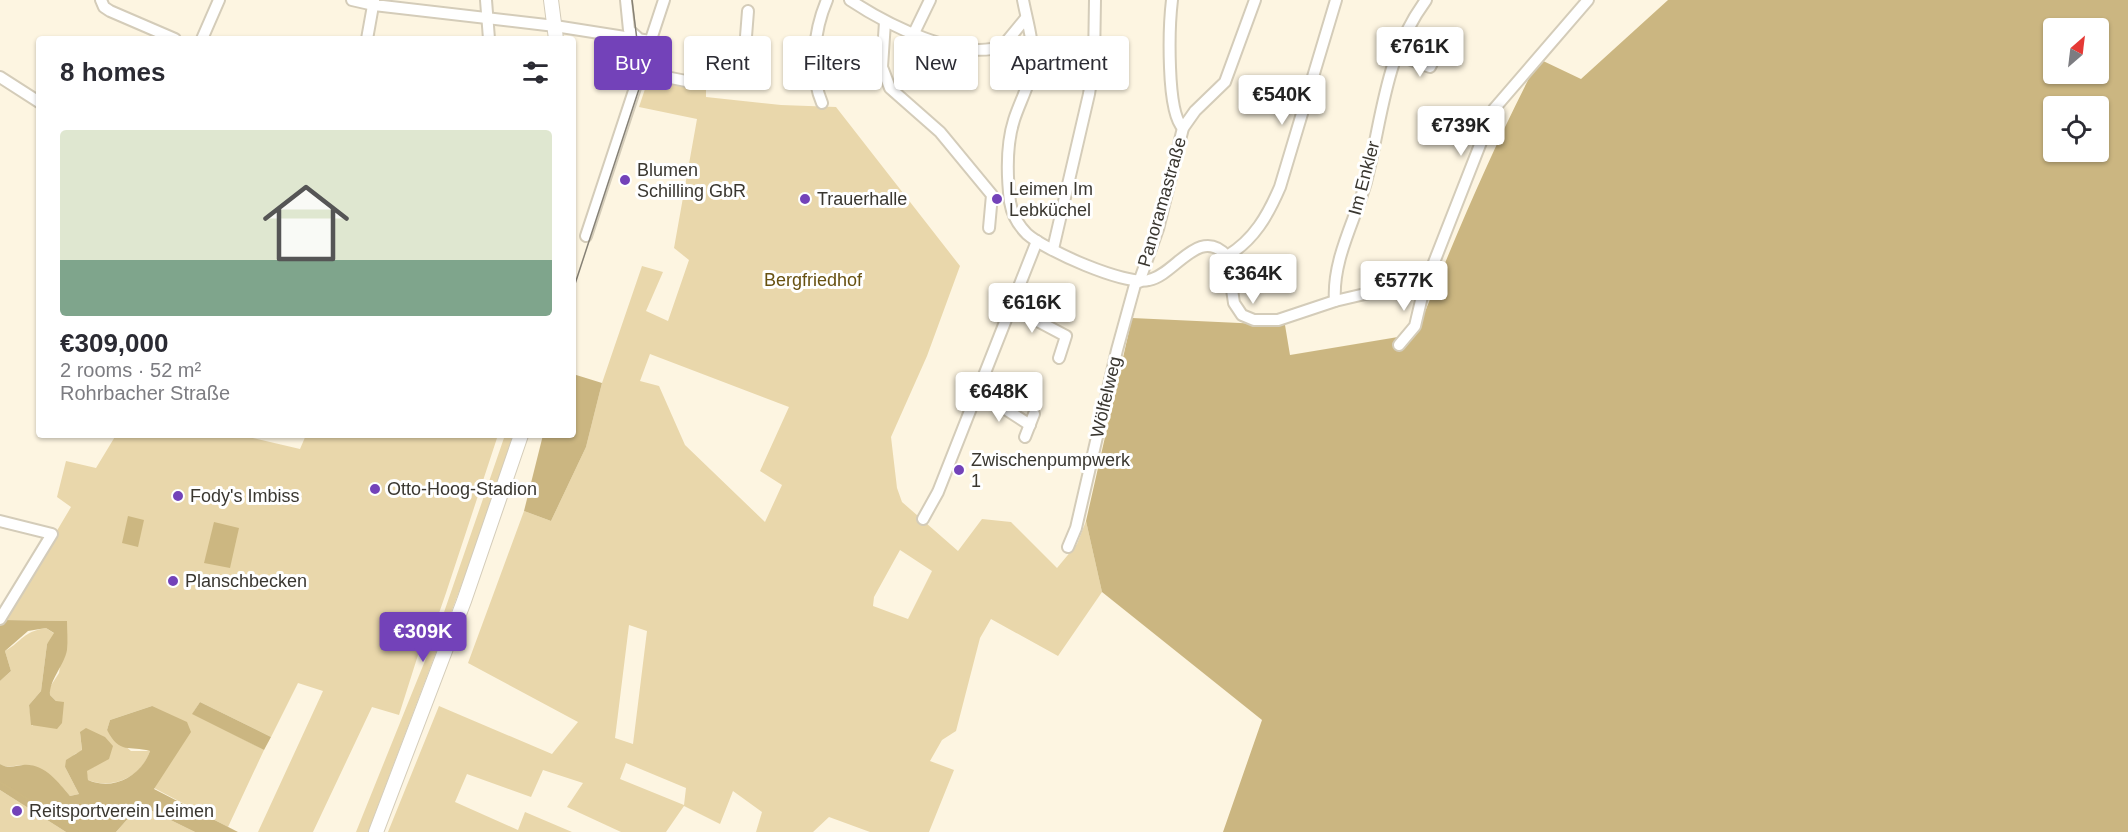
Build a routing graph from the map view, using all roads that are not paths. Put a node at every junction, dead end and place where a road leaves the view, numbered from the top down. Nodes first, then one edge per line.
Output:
1 (101, 0) edge
2 (219, 0) edge
3 (352, 0) edge
4 (486, 0) edge
5 (551, 0) edge
6 (626, 0) edge
7 (664, 0) edge
8 (827, 0) edge
9 (850, 0) edge
10 (930, 0) edge
11 (1023, 0) edge
12 (1095, 0) edge
13 (1172, 0) edge
14 (1255, 0) edge
15 (1336, 0) edge
16 (1426, 0) edge
17 (1588, 0) edge
18 (374, 3) edge
19 (748, 11) dead end
20 (1026, 18) junction
21 (489, 20) junction
22 (885, 22) junction
23 (555, 32) edge
24 (914, 33) junction
25 (168, 36) edge
26 (203, 36) edge
27 (368, 36) edge
28 (489, 36) edge
29 (621, 36) edge
30 (637, 36) edge
31 (652, 36) edge
32 (1395, 54) junction
33 (1431, 67) dead end
34 (0, 77) edge
35 (672, 78) edge
36 (635, 90) edge
37 (36, 100) edge
38 (822, 103) dead end
39 (1183, 128) junction
40 (989, 228) dead end
41 (586, 236) dead end
42 (1037, 241) junction
43 (1053, 249) junction
44 (1227, 256) junction
45 (1137, 282) junction
46 (1424, 288) junction
47 (1335, 301) junction
48 (1011, 307) junction
49 (1399, 345) dead end
50 (1059, 358) dead end
51 (979, 392) junction
52 (1025, 437) dead end
53 (520, 438) edge
54 (923, 519) dead end
55 (0, 521) edge
56 (1068, 547) dead end
57 (0, 620) edge
58 (376, 832) edge

1 - 25 street
2 - 26 street
3 - 18 street
4 - 21 street
5 - 23 main road
6 - 30 street
7 - 31 street
8 - 38 street
9 - 22 street
10 - 24 street
11 - 20 street
12 - 43 street
13 - 39 street
14 - 39 street, Panoramastraße
15 - 44 street
16 - 32 street, Im Enkler
17 - 46 street
18 - 21 street
18 - 27 street
19 - 35 street
20 - 24 street
20 - 42 street
21 - 23 street
21 - 28 street
22 - 24 street
22 - 40 street
23 - 29 street
32 - 33 street
32 - 47 street, Im Enkler
34 - 37 street
36 - 41 street
39 - 45 street, Panoramastraße
42 - 43 street
42 - 48 street
43 - 45 street
44 - 45 street
44 - 47 street
45 - 56 street, Wölfelweg
46 - 47 street
46 - 49 street
48 - 50 street
48 - 51 street
51 - 52 street
51 - 54 street
53 - 58 main road
55 - 57 street

